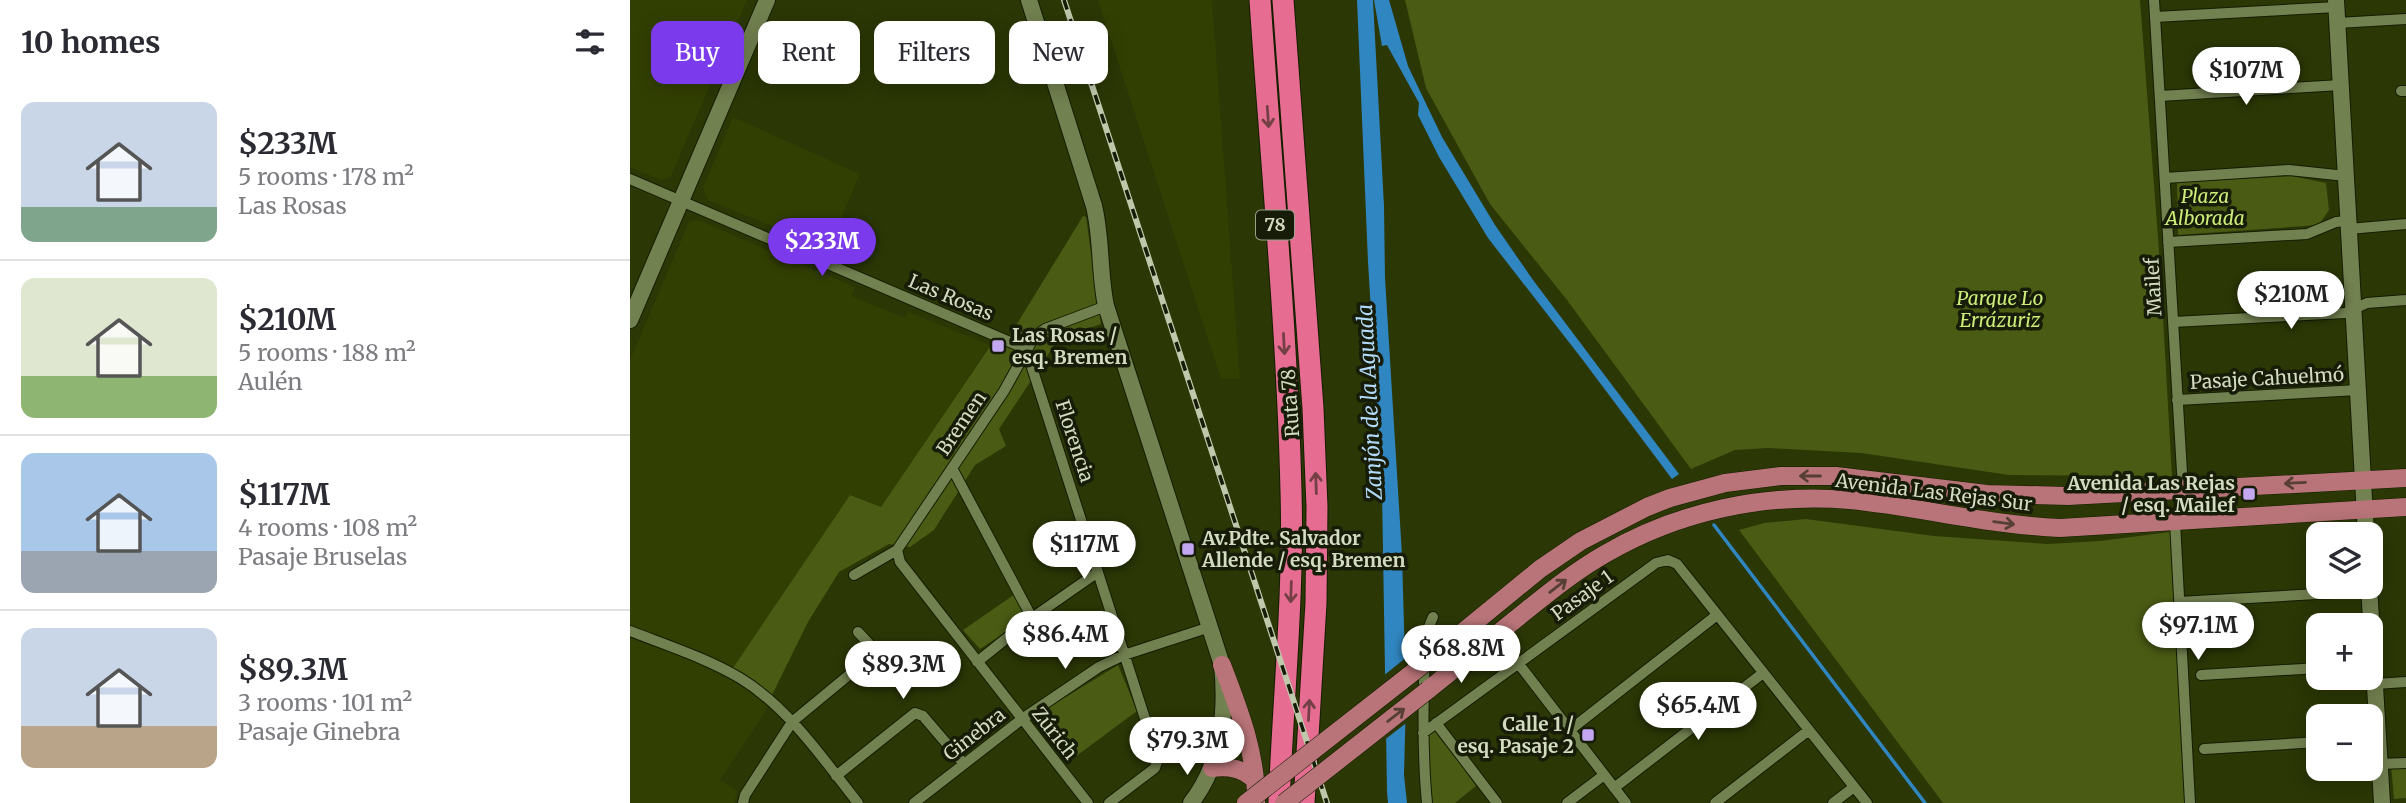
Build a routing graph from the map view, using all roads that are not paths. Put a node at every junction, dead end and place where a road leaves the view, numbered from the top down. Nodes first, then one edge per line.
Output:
1 (767, 0) edge
2 (1029, 0) edge
3 (1260, 0) edge
4 (1283, 0) edge
5 (2154, 0) edge
6 (2337, 10) edge
7 (2155, 17) junction
8 (2406, 19) edge
9 (2341, 85) junction
10 (2160, 96) junction
11 (2346, 176) junction
12 (2165, 178) junction
13 (630, 179) edge
14 (681, 201) junction
15 (2406, 224) edge
16 (2349, 225) junction
17 (2168, 242) junction
18 (634, 300) edge
19 (2406, 300) edge
20 (1106, 306) junction
21 (2353, 308) junction
22 (630, 320) edge
23 (2173, 323) junction
24 (1027, 349) junction
25 (2358, 390) junction
26 (2177, 400) junction
27 (952, 468) junction
28 (2406, 478) edge
29 (2363, 480) junction
30 (2183, 489) junction
31 (2406, 507) edge
32 (2365, 509) junction
33 (2175, 522) junction
34 (2366, 522) edge
35 (897, 550) junction
36 (1098, 572) junction
37 (854, 575) dead end
38 (2306, 593) edge
39 (2179, 602) junction
40 (1717, 615) junction
41 (1433, 617) dead end
42 (1032, 618) junction
43 (1210, 627) junction
44 (630, 631) edge
45 (858, 632) dead end
46 (1124, 655) junction
47 (976, 662) junction
48 (1518, 663) junction
49 (1222, 665) junction
50 (2306, 669) edge
51 (1763, 673) junction
52 (2201, 675) dead end
53 (2406, 682) edge
54 (2383, 683) edge
55 (1022, 719) junction
56 (792, 722) junction
57 (1436, 723) junction
58 (1570, 730) junction
59 (1809, 730) junction
60 (1423, 733) junction
61 (2306, 744) edge
62 (2204, 748) dead end
63 (2406, 763) edge
64 (964, 764) junction
65 (2383, 764) edge
66 (1212, 768) junction
67 (1605, 775) junction
68 (836, 776) junction
69 (1255, 780) junction
70 (2380, 781) edge
71 (1854, 787) junction
72 (1614, 788) junction
73 (743, 803) edge
74 (859, 803) edge
75 (914, 803) edge
76 (1088, 803) edge
77 (1109, 803) edge
78 (1191, 803) edge
79 (1246, 803) edge
80 (1256, 803) edge
81 (1282, 803) edge
82 (1304, 803) edge
83 (1427, 803) edge
84 (1497, 803) edge
85 (1567, 803) edge
86 (1626, 803) edge
87 (1715, 803) edge
88 (1833, 803) edge
89 (1867, 803) edge
90 (2190, 803) edge
91 (2382, 803) edge

1 - 14 street
2 - 20 street
3 -> 81 highway, Ruta 78 / 78
82 -> 4 highway, Ruta 78 / 78
5 - 7 street, Mailef
6 - 7 street
6 - 8 street
6 - 9 street
7 - 10 street, Mailef
9 - 10 street
9 - 11 street
10 - 12 street, Mailef
11 - 12 street
11 - 16 street
12 - 17 street, Mailef
13 - 14 street, Las Rosas
14 - 18 street
14 - 24 street, Las Rosas
15 - 16 street
16 - 17 street
16 - 21 street
17 - 23 street, Mailef
18 - 22 street
19 - 21 street
20 - 24 street, Bremen
20 - 43 street
21 - 23 street
21 - 25 street
23 - 26 street, Mailef
24 - 27 street, Bremen
24 - 36 street, Florencia
25 - 26 street, Pasaje Cahuelmó
25 - 29 street
26 - 30 street, Mailef
27 - 35 street, Bremen
27 - 42 street
28 - 29 main road, Avenida Las Rejas Sur
29 -> 30 main road, Avenida Las Rejas Sur
29 - 32 street
30 -> 79 main road, Avenida Las Rejas Sur, bridge
31 - 32 main road, Avenida Las Rejas Sur
32 - 33 main road, Avenida Las Rejas Sur
32 - 34 street
33 - 39 street
81 -> 33 main road, Avenida Las Rejas Sur, bridge
35 - 37 street, Bremen
35 - 47 street, Zúrich
36 - 42 street
36 - 46 street, Florencia
38 - 39 street
39 - 90 street
40 - 48 street, Pasaje 1
40 - 51 street
40 - 58 street
41 - 60 street
42 - 47 street
43 - 46 street, Ginebra
43 - 49 street
44 - 56 street
45 - 56 street
46 - 55 street, Ginebra
46 - 77 street, Florencia
47 - 55 street, Zúrich
48 - 57 street, Pasaje 1
48 - 58 street
49 - 66 street
49 - 69 main road
50 - 52 street
51 - 59 street
51 - 72 street
53 - 54 street
55 - 64 street, Ginebra
55 - 76 street, Zúrich
56 - 68 street
56 - 73 street
57 - 60 street, Pasaje 1
57 - 84 street
58 - 67 street
59 - 71 street
59 - 87 street
60 - 83 street
61 - 62 street
63 - 65 street
64 - 68 street
64 - 75 street, Ginebra
66 - 69 main road
66 - 78 street
67 - 72 street
67 - 85 street
68 - 74 street
69 - 80 main road
70 - 91 street
71 - 88 street
71 - 89 street
72 - 86 street

